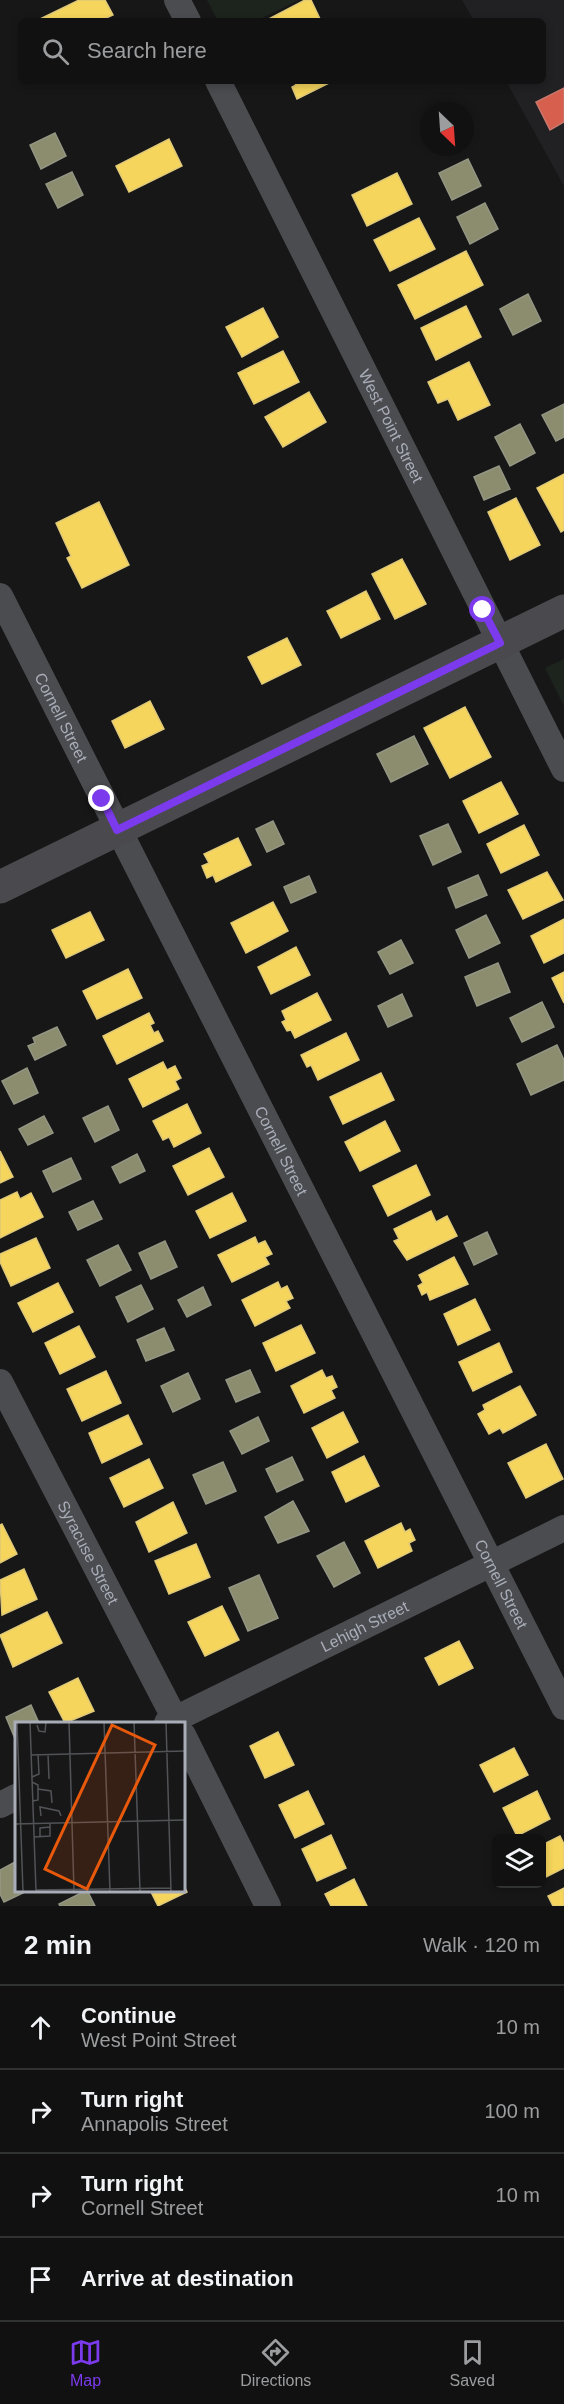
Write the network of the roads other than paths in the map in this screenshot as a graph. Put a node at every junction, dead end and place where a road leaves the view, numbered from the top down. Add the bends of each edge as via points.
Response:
1 (177, 0) edge
2 (186, 18) edge
3 (220, 84) edge
4 (0, 596) edge
5 (564, 611) edge
6 (500, 643) junction
7 (564, 770) edge
8 (117, 830) junction
9 (0, 887) edge
10 (0, 1382) edge
11 (564, 1528) edge
12 (491, 1563) junction
13 (564, 1707) edge
14 (173, 1722) edge
15 (181, 1722) edge
16 (184, 1743) edge
17 (15, 1798) edge
18 (0, 1805) edge
19 (268, 1906) edge

1 - 2 street
3 - 6 street, West Point Street
4 - 8 street, Cornell Street
5 - 6 street
6 - 7 street, West Point Street
6 - 8 street
8 - 9 street
8 - 12 street, Cornell Street
10 - 14 street, Syracuse Street
11 - 12 street, Lehigh Street
12 - 13 street, Cornell Street
12 - 15 street, Lehigh Street
16 - 19 street, Syracuse Street
17 - 18 street

